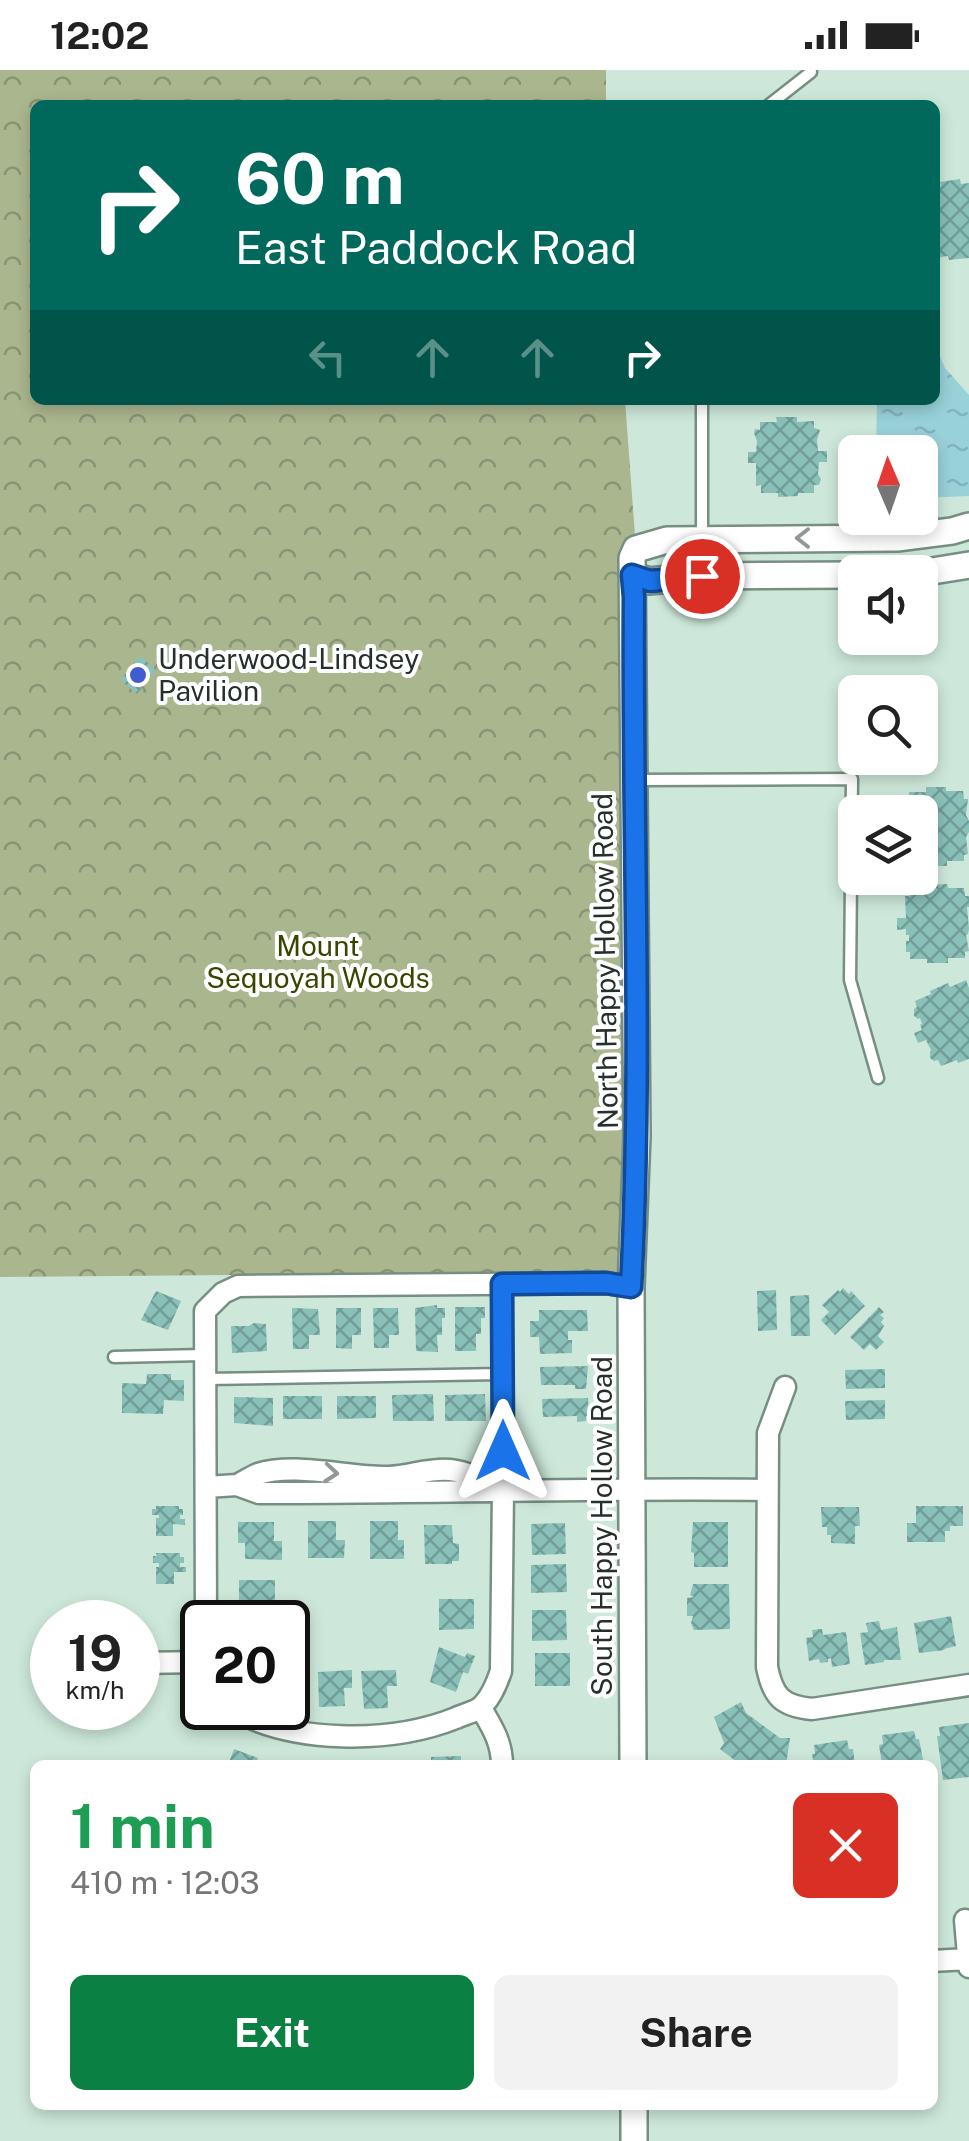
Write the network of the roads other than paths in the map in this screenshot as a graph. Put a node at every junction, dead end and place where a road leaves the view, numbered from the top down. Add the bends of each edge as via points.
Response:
1 (811, 72) edge
2 (775, 100) edge
3 (702, 405) edge
4 (969, 526) edge
5 (909, 536) junction
6 (702, 538) junction
7 (911, 555) edge
8 (969, 565) edge
9 (938, 570) edge
10 (632, 575) junction
11 (702, 576) junction
12 (838, 576) edge
13 (633, 780) junction
14 (878, 1078) dead end
15 (502, 1284) junction
16 (631, 1287) junction
17 (114, 1356) dead end
18 (204, 1356) junction
19 (502, 1374) junction
20 (204, 1379) junction
21 (786, 1387) dead end
22 (206, 1487) junction
23 (632, 1488) junction
24 (503, 1490) junction
25 (766, 1490) junction
26 (206, 1600) edge
27 (969, 1685) edge
28 (481, 1708) junction
29 (297, 1730) edge
30 (502, 1760) edge
31 (632, 1760) edge
32 (966, 1920) dead end
33 (968, 1960) edge
34 (938, 1961) edge
35 (969, 1967) edge
36 (634, 2110) edge
37 (634, 2141) edge

1 - 2 lane
3 - 6 lane
4 - 5 street
5 -> 6 street
5 - 7 street
6 - 10 street via 636,549
6 - 11 lane
8 - 9 street
10 - 11 street via 650,581
10 - 13 street, North Happy Hollow Road
11 - 12 street
13 - 14 lane via 852,779 850,980
13 - 16 street, North Happy Hollow Road via 638,1136
15 - 16 street
15 - 18 street via 238,1286 204,1311
15 - 19 lane
16 - 23 street, South Happy Hollow Road
17 - 18 lane
18 - 20 street
19 - 20 lane
19 - 24 lane
20 - 22 street
21 - 25 street via 768,1433
22 - 24 street via 237,1485 259,1493
22 - 26 street
23 - 24 street
23 - 25 street
23 - 31 street, South Happy Hollow Road
24 - 28 street via 502,1671
25 - 27 street via 768,1666 780,1698 812,1709
28 - 29 street via 393,1734
28 - 30 street via 498,1736
32 - 33 street
33 - 34 street
33 - 35 street
36 - 37 street

